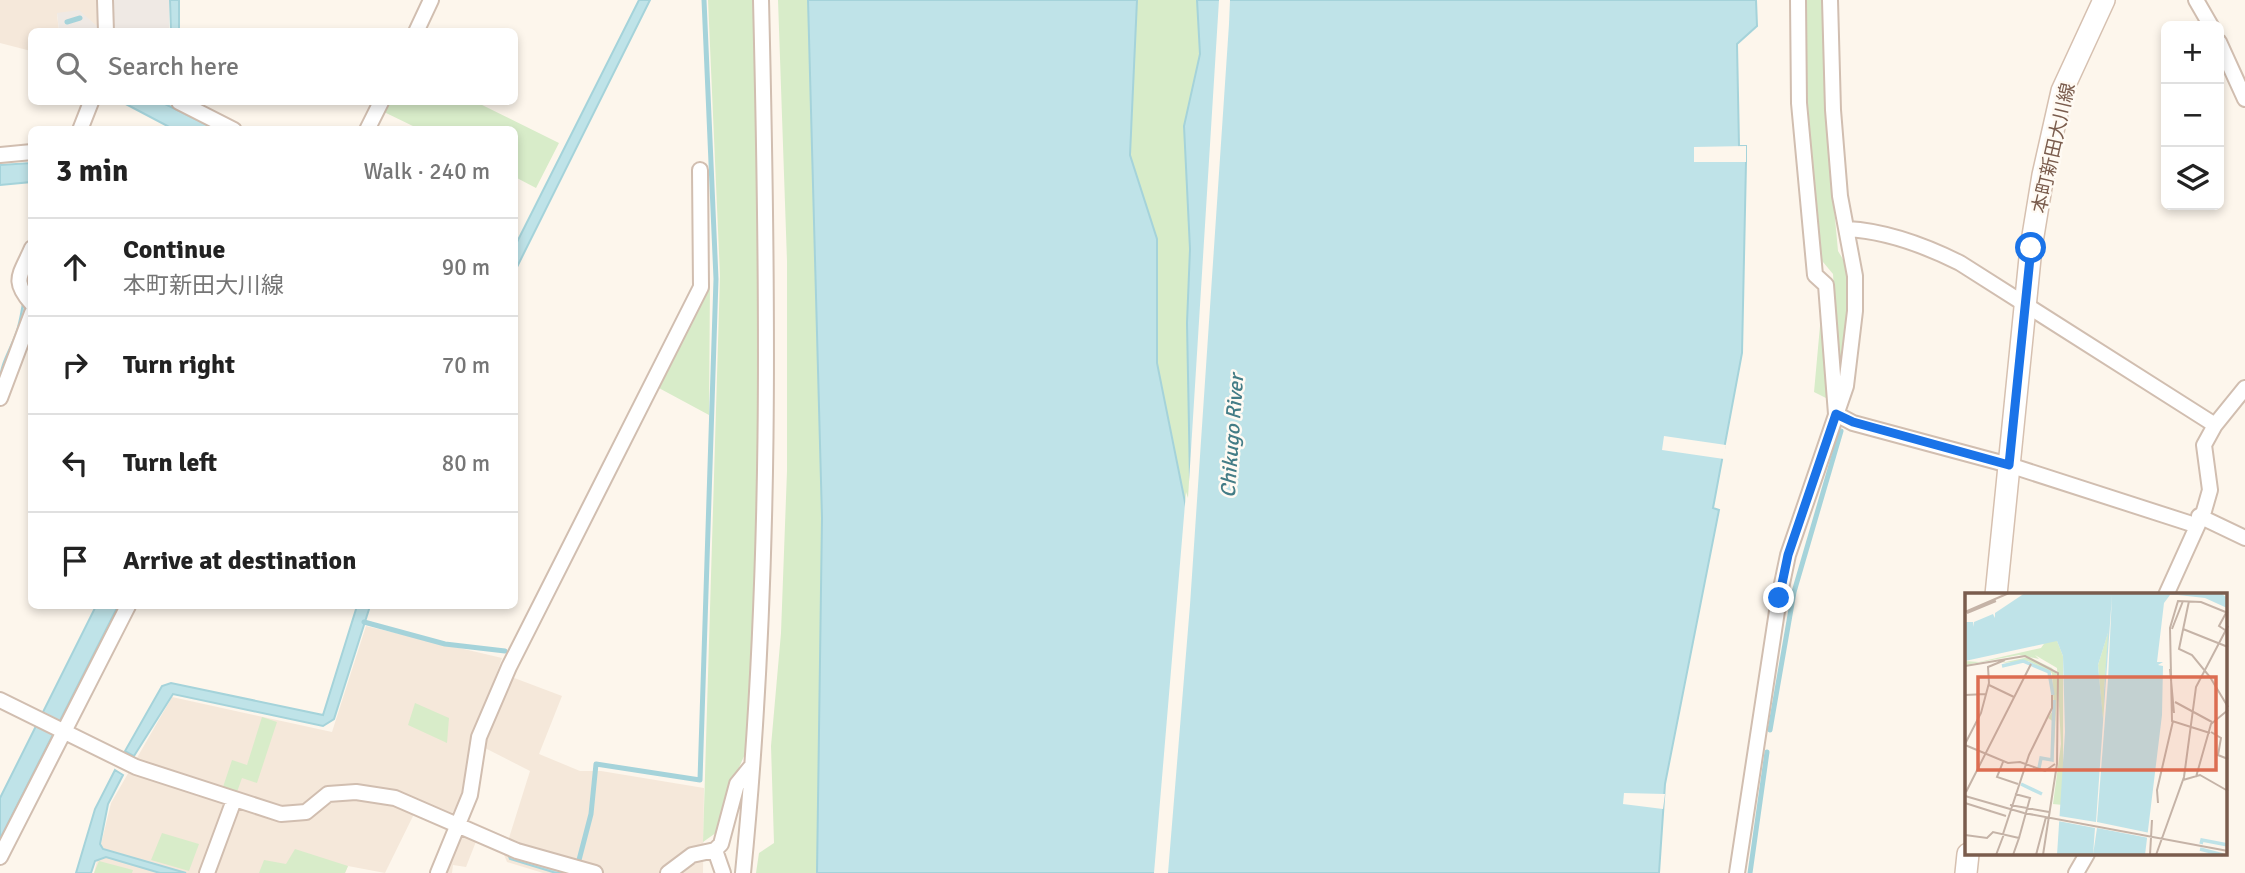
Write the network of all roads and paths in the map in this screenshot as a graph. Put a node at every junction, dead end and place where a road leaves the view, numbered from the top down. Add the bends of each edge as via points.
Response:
1 (105, 0) edge
2 (431, 0) edge
3 (761, 0) edge
4 (1798, 0) edge
5 (1830, 0) edge
6 (2105, 0) edge
7 (2196, 0) edge
8 (2208, 21) edge
9 (106, 28) edge
10 (418, 28) edge
11 (2224, 53) edge
12 (2245, 99) edge
13 (90, 105) edge
14 (185, 105) edge
15 (380, 105) edge
16 (82, 126) edge
17 (226, 126) edge
18 (369, 126) edge
19 (28, 152) edge
20 (0, 155) edge
21 (700, 170) dead end
22 (1847, 229) junction
23 (28, 257) edge
24 (28, 300) edge
25 (2026, 306) junction
26 (28, 324) edge
27 (2244, 393) edge
28 (0, 398) edge
29 (1836, 414) junction
30 (2215, 425) junction
31 (2009, 465) junction
32 (2197, 521) junction
33 (2245, 538) edge
34 (1996, 593) edge
35 (2166, 593) edge
36 (126, 609) edge
37 (0, 701) edge
38 (64, 733) junction
39 (750, 768) junction
40 (233, 800) junction
41 (457, 823) junction
42 (715, 850) junction
43 (2086, 856) edge
44 (0, 857) edge
45 (207, 873) edge
46 (438, 873) edge
47 (595, 873) edge
48 (668, 873) edge
49 (723, 873) edge
50 (743, 873) edge
51 (1737, 873) edge
52 (2076, 873) edge

1 - 9 street
2 - 10 street
3 - 39 street via 768,256 766,472
4 - 29 street via 1799,103 1815,275 1826,285
5 - 22 street via 1833,110
6 - 25 main road, 本町新田大川線 via 2062,91 2043,175
7 - 8 street
11 - 12 street
13 - 16 street
14 - 17 street
15 - 18 street
19 - 20 street
21 - 41 street via 701,286 509,667 480,737 470,795
22 - 25 street via 1917,243 1960,263
22 - 29 street via 1855,311 1846,386
23 - 24 street via 20,276
25 - 30 street
25 - 31 main road, 本町新田大川線
26 - 28 street
27 - 30 street
29 - 31 street
29 - 51 street via 1788,555
30 - 32 street via 2204,445 2210,490
31 - 32 street
31 - 34 main road, 本町新田大川線
32 - 33 street
32 - 35 street
36 - 38 street
37 - 38 street
38 - 40 street via 136,767
38 - 44 street
39 - 42 street via 737,784 727,830
39 - 50 street
40 - 41 street via 293,815 306,812 328,794 356,792 395,798
40 - 45 street
41 - 46 street
41 - 47 street via 517,851
42 - 48 street via 692,855
42 - 49 street
43 - 52 street

